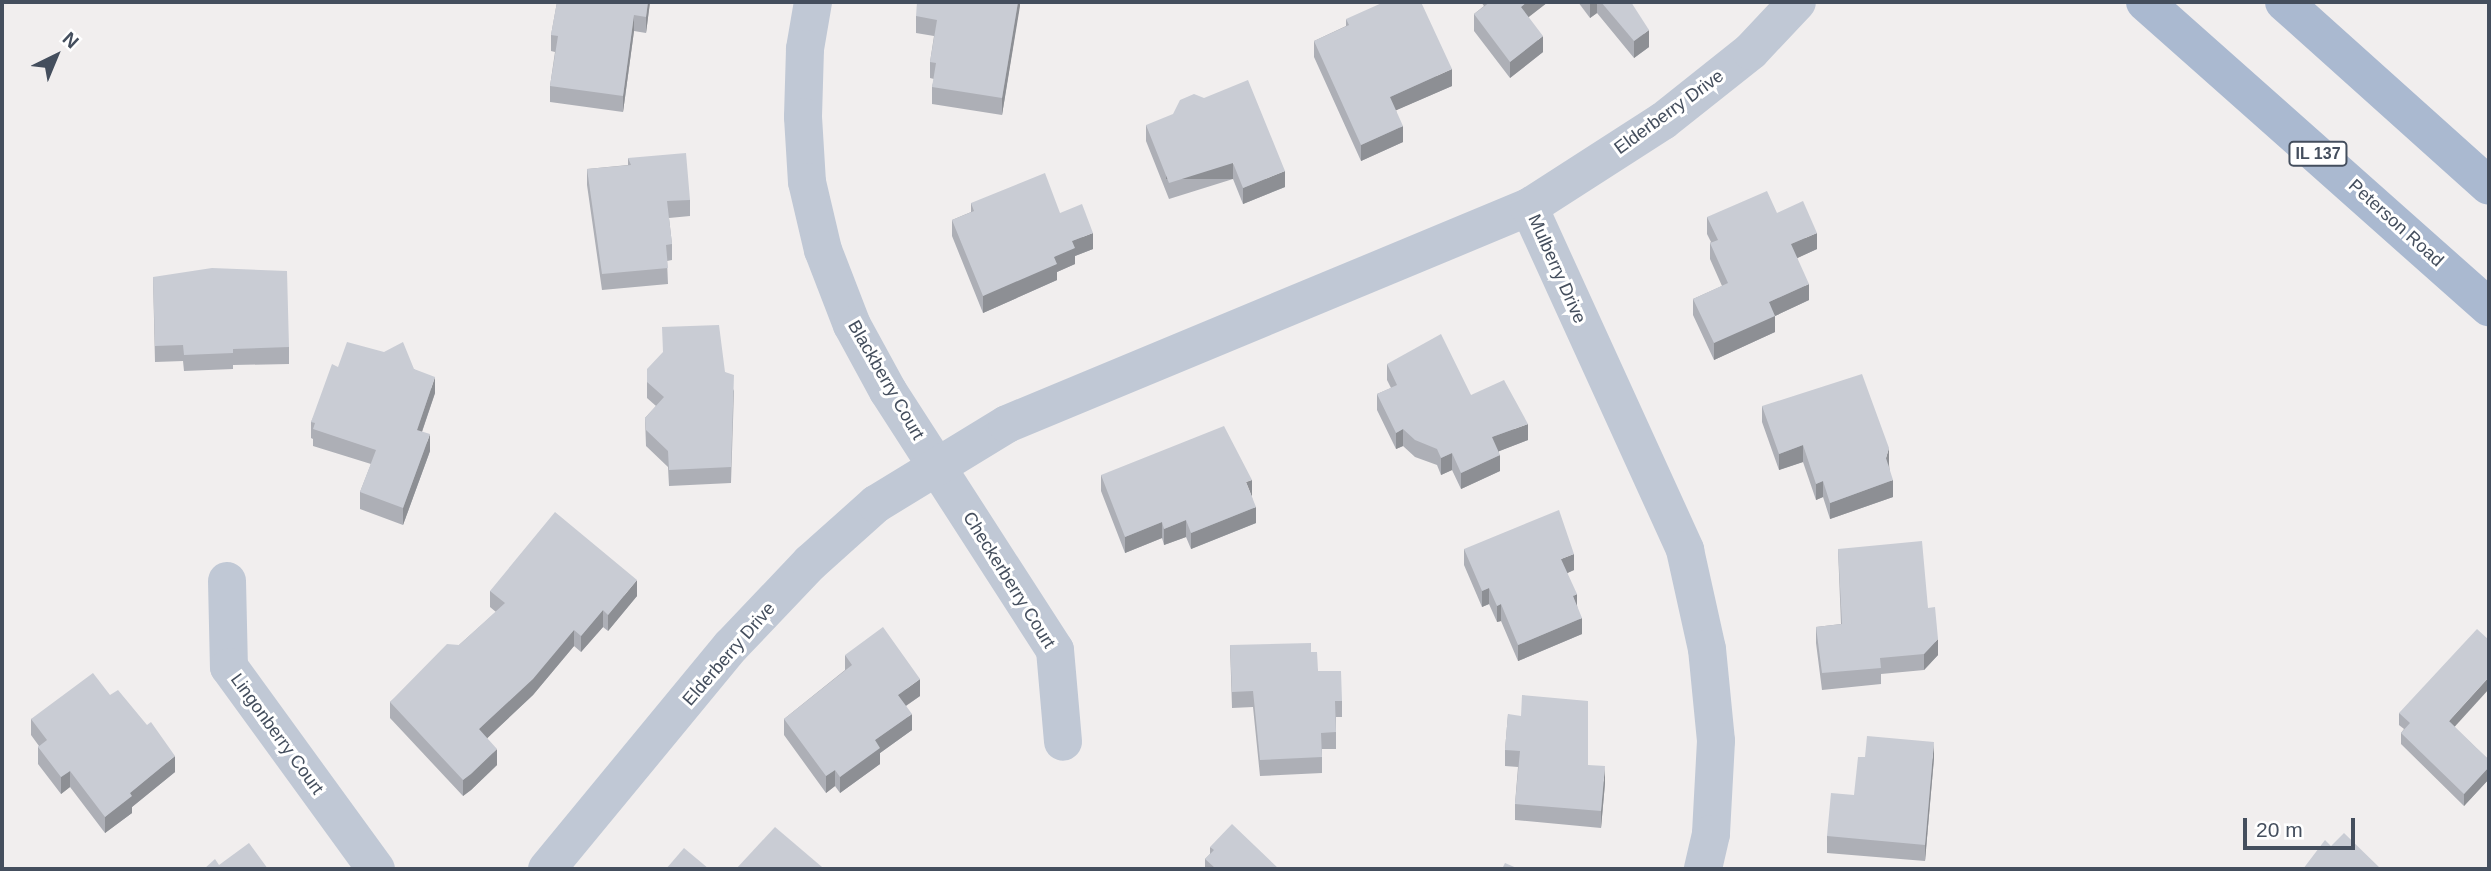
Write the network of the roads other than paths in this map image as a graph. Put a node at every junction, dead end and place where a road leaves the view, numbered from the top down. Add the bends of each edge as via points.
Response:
1 (813, 2) edge
2 (1797, 2) edge
3 (2145, 2) edge
4 (2284, 2) edge
5 (2489, 186) edge
6 (1529, 207) junction
7 (2489, 307) edge
8 (937, 467) junction
9 (227, 581) dead end
10 (1063, 742) dead end
11 (376, 869) edge
12 (547, 869) edge
13 (1703, 869) edge

1 - 8 street, Blackberry Court via 805,49 803,117 807,182 823,250 852,325
2 - 6 street, Elderberry Drive via 1751,51 1663,121
3 - 7 main road, Peterson Road / IL 137
4 - 5 main road
6 - 8 street, Mulberry Drive via 1007,424
6 - 13 street, Mulberry Drive via 1685,550 1707,649 1716,741 1711,834
8 - 10 street, Checkerberry Court via 1055,650
8 - 12 street, Elderberry Drive via 876,504 810,563 731,646
9 - 11 street, Lingonberry Court via 229,667

